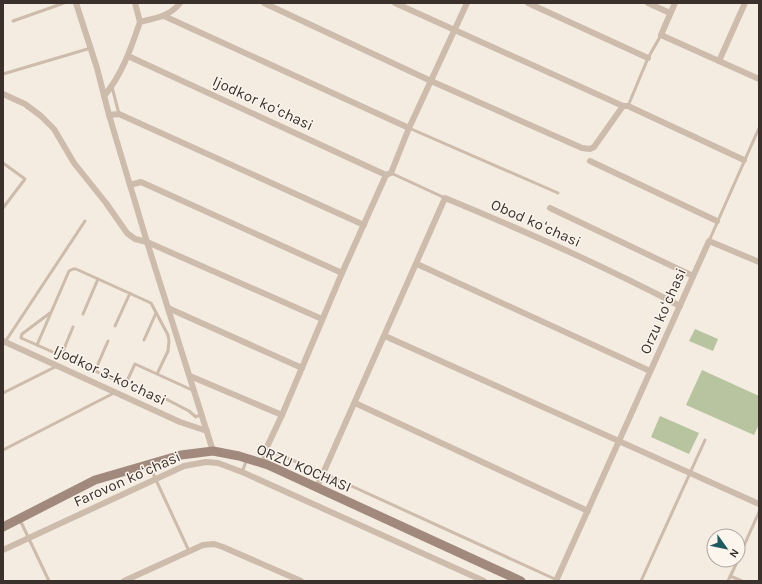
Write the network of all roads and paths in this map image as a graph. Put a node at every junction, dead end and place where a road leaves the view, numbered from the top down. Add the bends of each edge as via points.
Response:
1 (64, 3) edge
2 (76, 3) edge
3 (135, 3) edge
4 (180, 3) edge
5 (264, 3) edge
6 (395, 3) edge
7 (466, 3) edge
8 (528, 3) edge
9 (648, 3) edge
10 (675, 3) edge
11 (745, 3) edge
12 (670, 13) junction
13 (164, 16) junction
14 (13, 21) dead end
15 (140, 22) junction
16 (454, 30) junction
17 (660, 35) junction
18 (91, 48) junction
19 (128, 56) junction
20 (648, 58) junction
21 (719, 61) junction
22 (3, 74) edge
23 (759, 79) edge
24 (432, 81) junction
25 (112, 86) junction
26 (3, 94) edge
27 (104, 96) junction
28 (625, 106) junction
29 (119, 114) junction
30 (109, 115) junction
31 (409, 128) junction
32 (759, 128) edge
33 (744, 160) junction
34 (590, 161) dead end
35 (3, 163) edge
36 (388, 174) junction
37 (130, 185) junction
38 (558, 193) dead end
39 (445, 198) junction
40 (3, 208) edge
41 (550, 208) dead end
42 (85, 221) dead end
43 (717, 221) junction
44 (364, 224) junction
45 (709, 241) junction
46 (147, 242) junction
47 (759, 262) edge
48 (417, 264) junction
49 (342, 273) junction
50 (693, 276) junction
51 (98, 280) junction
52 (130, 293) junction
53 (680, 306) junction
54 (168, 308) junction
55 (52, 312) junction
56 (156, 313) junction
57 (83, 314) dead end
58 (322, 319) junction
59 (115, 326) dead end
60 (73, 327) dead end
61 (385, 336) junction
62 (144, 340) dead end
63 (108, 341) dead end
64 (4, 342) edge
65 (37, 345) junction
66 (61, 356) junction
67 (58, 366) junction
68 (302, 368) junction
69 (94, 371) junction
70 (650, 371) junction
71 (157, 374) junction
72 (190, 376) junction
73 (194, 391) junction
74 (116, 392) junction
75 (3, 393) edge
76 (164, 398) dead end
77 (355, 403) junction
78 (201, 414) junction
79 (282, 416) junction
80 (207, 431) junction
81 (705, 440) dead end
82 (619, 442) junction
83 (266, 449) junction
84 (3, 450) edge
85 (213, 451) junction
86 (181, 455) junction
87 (247, 458) junction
88 (148, 464) junction
89 (264, 464) junction
90 (184, 466) junction
91 (242, 472) junction
92 (323, 473) junction
93 (690, 473) junction
94 (155, 480) junction
95 (317, 487) junction
96 (759, 504) edge
97 (588, 511) junction
98 (759, 512) edge
99 (19, 519) junction
100 (3, 526) edge
101 (29, 538) junction
102 (746, 542) edge
103 (3, 550) edge
104 (189, 551) junction
105 (734, 568) edge
106 (730, 576) junction
107 (49, 581) edge
108 (124, 581) edge
109 (301, 581) edge
110 (484, 581) edge
111 (521, 581) edge
112 (558, 581) edge
113 (641, 581) edge
114 (728, 581) edge
115 (742, 581) edge

1 - 14 lane
2 - 18 street
3 - 15 street
4 - 13 street
5 - 24 street
6 - 16 street
7 - 16 street
8 - 20 street
9 - 12 street
10 - 12 street
11 - 21 street
12 - 17 street
13 - 15 street
13 - 31 street
15 - 19 street
16 - 24 street
16 - 28 street
17 - 20 lane
17 - 21 street
18 - 22 lane
18 - 27 street
19 - 25 street
19 - 36 street, Ijodkor koʻchasi
20 - 28 lane
21 - 23 street
24 - 28 street via 582,148 594,147
24 - 31 street
25 - 27 street
25 - 29 lane
26 - 46 street via 25,104 54,129 74,163 127,233 135,239
27 - 30 street
28 - 33 street
29 - 30 street
29 - 44 street
30 - 37 street
31 - 36 street
31 - 38 lane
32 - 33 lane
33 - 43 lane
34 - 43 street
35 - 40 lane via 25,179
36 - 39 lane
36 - 44 street
37 - 46 street
37 - 49 street via 141,182
39 - 48 street
39 - 53 street, Obod koʻchasi via 623,276
41 - 50 street
42 - 64 lane
43 - 45 lane
44 - 49 street
45 - 47 street
45 - 50 street, Orzu koʻchasi
46 - 54 street
46 - 58 street
48 - 61 street
48 - 70 street
49 - 58 street
50 - 53 street, Orzu koʻchasi
51 - 52 lane
51 - 55 lane via 73,269 69,272
51 - 57 lane
52 - 56 lane via 152,303
52 - 59 lane
53 - 70 street, Orzu koʻchasi
54 - 68 street
54 - 72 street
55 - 65 lane
55 - 65 lane via 22,334 21,338
56 - 62 lane
56 - 71 lane via 169,341 168,351
58 - 68 street
60 - 66 lane
61 - 77 street
61 - 82 street
63 - 69 lane
64 - 67 street, Ijodkor 3-koʼchasi
65 - 66 lane
66 - 69 lane
67 - 74 street, Ijodkor 3-koʼchasi
67 - 75 lane
68 - 79 street
69 - 71 lane via 122,383 127,381 134,364
70 - 82 street, Orzu koʻchasi
71 - 73 lane
72 - 73 street
72 - 79 street
73 - 78 street
74 - 80 street, Ijodkor 3-koʼchasi via 180,422
74 - 84 lane
76 - 78 lane via 196,417
77 - 92 street
77 - 97 street
78 - 80 street
79 - 83 street
80 - 85 street
81 - 93 lane
82 - 93 street
82 - 97 street, Orzu koʻchasi
83 - 89 street
83 - 92 lane
85 - 86 main road, ORZU KOCHASI
85 - 87 main road, ORZU KOCHASI
86 - 88 main road, ORZU KOCHASI
86 - 90 lane
87 - 89 main road, ORZU KOCHASI
87 - 91 lane
88 - 94 lane
88 - 99 main road, ORZU KOCHASI via 95,480
89 - 95 main road, ORZU KOCHASI
90 - 91 street, Farovon koʻchasi via 206,462 218,463
90 - 94 street, Farovon koʻchasi
91 - 110 street, Farovon koʻchasi
92 - 95 street
92 - 112 lane
93 - 96 street
93 - 113 lane
94 - 101 street, Farovon koʻchasi
94 - 104 lane
95 - 111 main road, ORZU KOCHASI
97 - 112 street, Orzu koʻchasi
98 - 102 lane
99 - 100 main road, ORZU KOCHASI
99 - 101 lane
101 - 103 street, Farovon koʻchasi
101 - 107 lane
104 - 108 street
104 - 109 street via 203,545 214,544
105 - 106 lane
106 - 114 lane
106 - 115 lane

